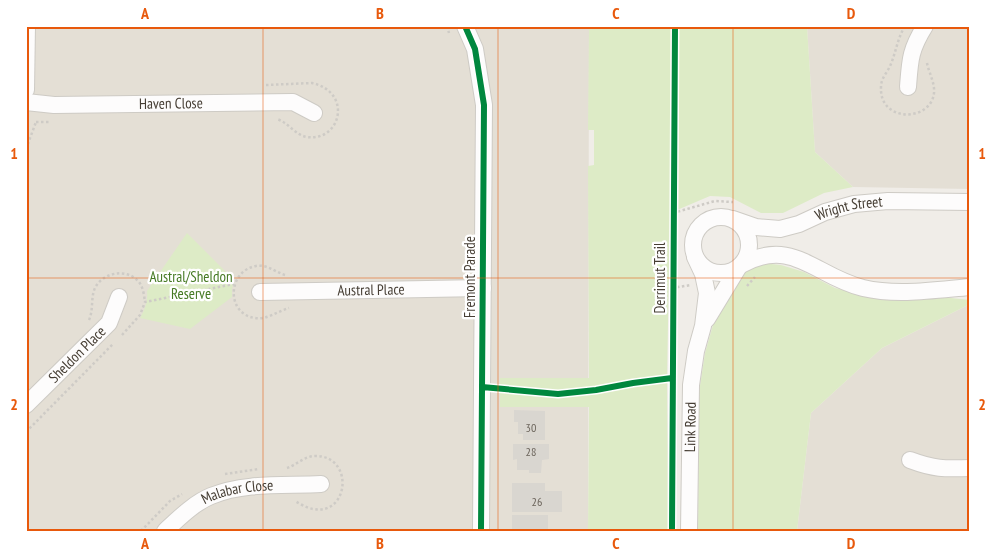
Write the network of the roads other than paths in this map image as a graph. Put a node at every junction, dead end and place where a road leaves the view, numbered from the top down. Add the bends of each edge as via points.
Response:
1 (27, 26) edge
2 (465, 26) edge
3 (925, 26) edge
4 (908, 87) dead end
5 (26, 90) edge
6 (26, 102) edge
7 (314, 113) dead end
8 (970, 202) edge
9 (736, 212) junction
10 (695, 257) junction
11 (740, 266) junction
12 (970, 287) edge
13 (483, 288) junction
14 (260, 292) dead end
15 (119, 297) dead end
16 (703, 326) junction
17 (26, 405) edge
18 (910, 460) dead end
19 (970, 468) edge
20 (321, 484) dead end
21 (165, 531) edge
22 (482, 531) edge
23 (689, 531) edge

1 - 5 street
2 - 13 street, Fremont Parade via 480,72 484,105
3 - 4 street via 910,57
6 - 7 street, Haven Close via 54,105 293,102
8 - 9 street, Wright Street via 854,204 780,229 756,228
9 - 10 street via 703,223 694,236
9 - 11 street via 749,240 748,254
10 - 11 street via 701,265 714,272 729,272
10 - 16 street, Link Road via 706,284
11 - 12 street via 778,254 807,262 838,280 885,292
11 - 16 street, Link Road
13 - 14 street, Austral Place
13 - 22 street, Fremont Parade
15 - 17 street, Sheldon Place via 109,323
16 - 23 street, Link Road via 691,385
18 - 19 street via 940,470
20 - 21 street, Malabar Close via 240,487 210,497 183,514

